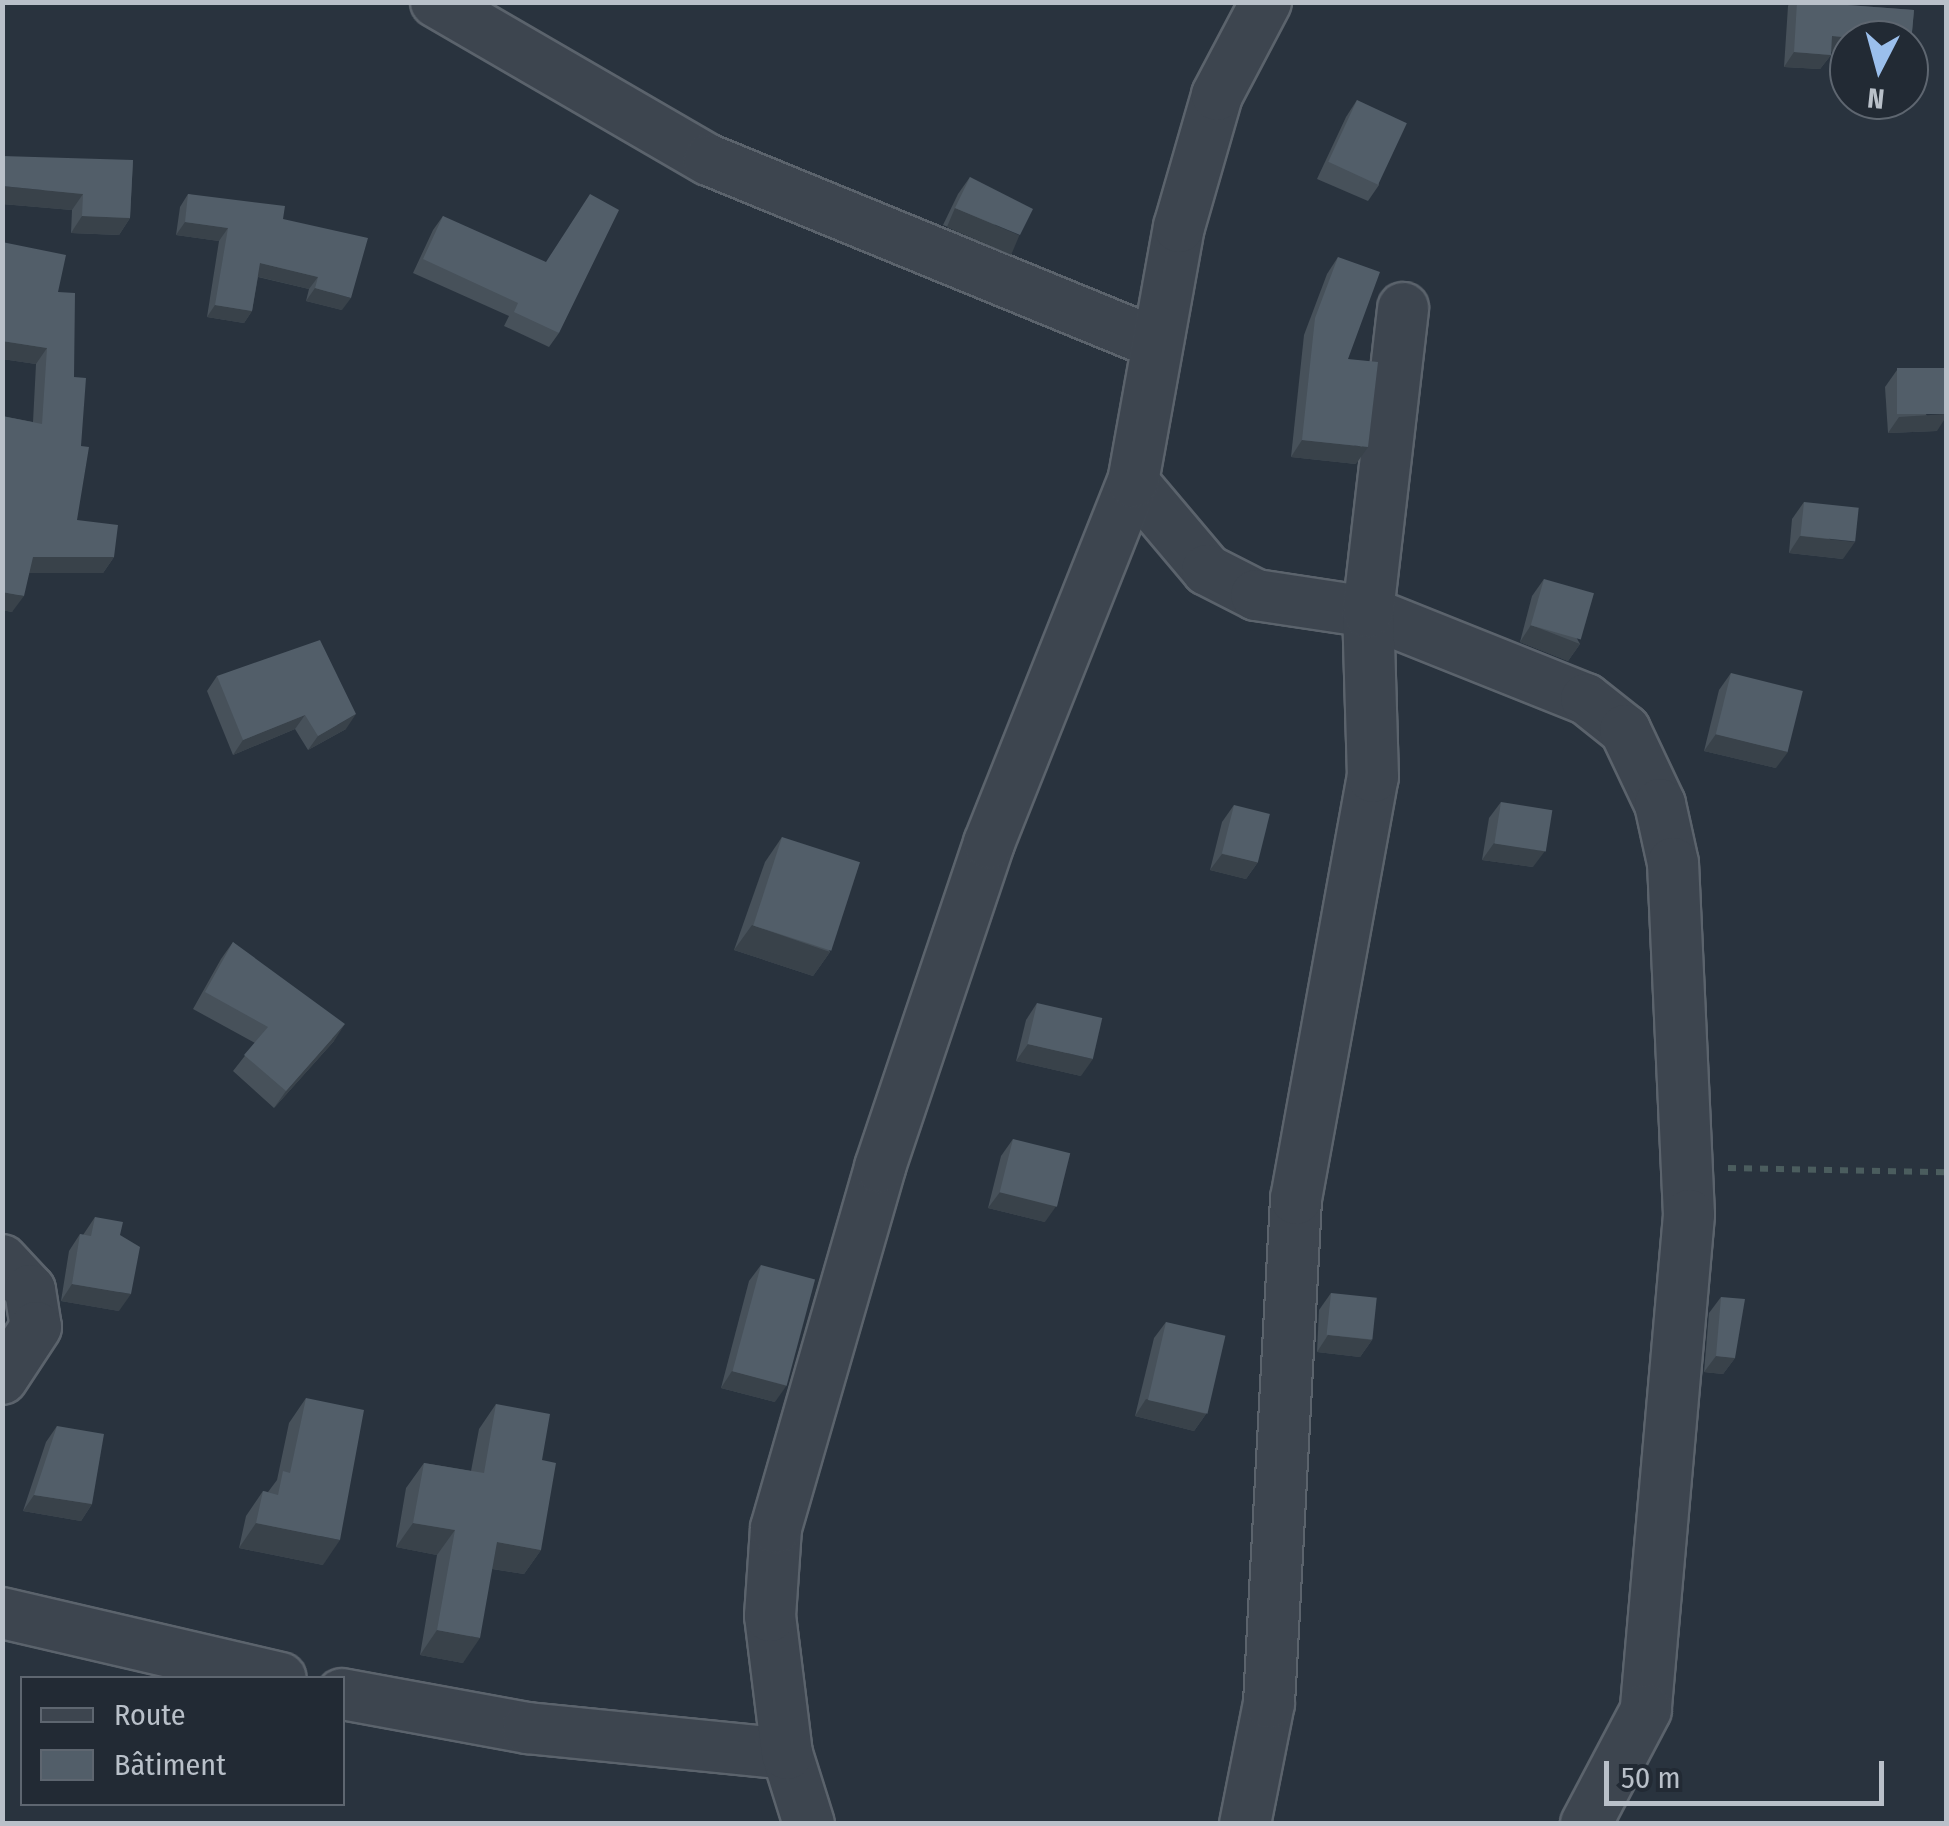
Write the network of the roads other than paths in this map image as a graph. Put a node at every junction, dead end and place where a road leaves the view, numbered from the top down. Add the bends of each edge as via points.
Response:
1 (436, 2) edge
2 (1266, 2) edge
3 (1403, 308) dead end
4 (1156, 342) junction
5 (1133, 482) junction
6 (1368, 612) junction
7 (2, 1260) edge
8 (2, 1379) edge
9 (2, 1613) edge
10 (272, 1676) edge
11 (345, 1695) edge
12 (787, 1754) junction
13 (809, 1824) edge
14 (1245, 1824) edge
15 (1586, 1824) edge

1 - 4 street via 708,160
2 - 4 street via 1217,96
3 - 6 street
4 - 5 street
5 - 6 street via 1207,570 1256,595
5 - 12 street via 989,843 795,1454 776,1528 770,1616
6 - 14 street via 1373,777 1296,1199 1269,1704
6 - 15 street via 1586,699 1625,730 1660,804 1673,863 1686,1169 1646,1710
7 - 8 street via 30,1290 36,1327
9 - 10 street
11 - 12 street via 528,1728
12 - 13 street

